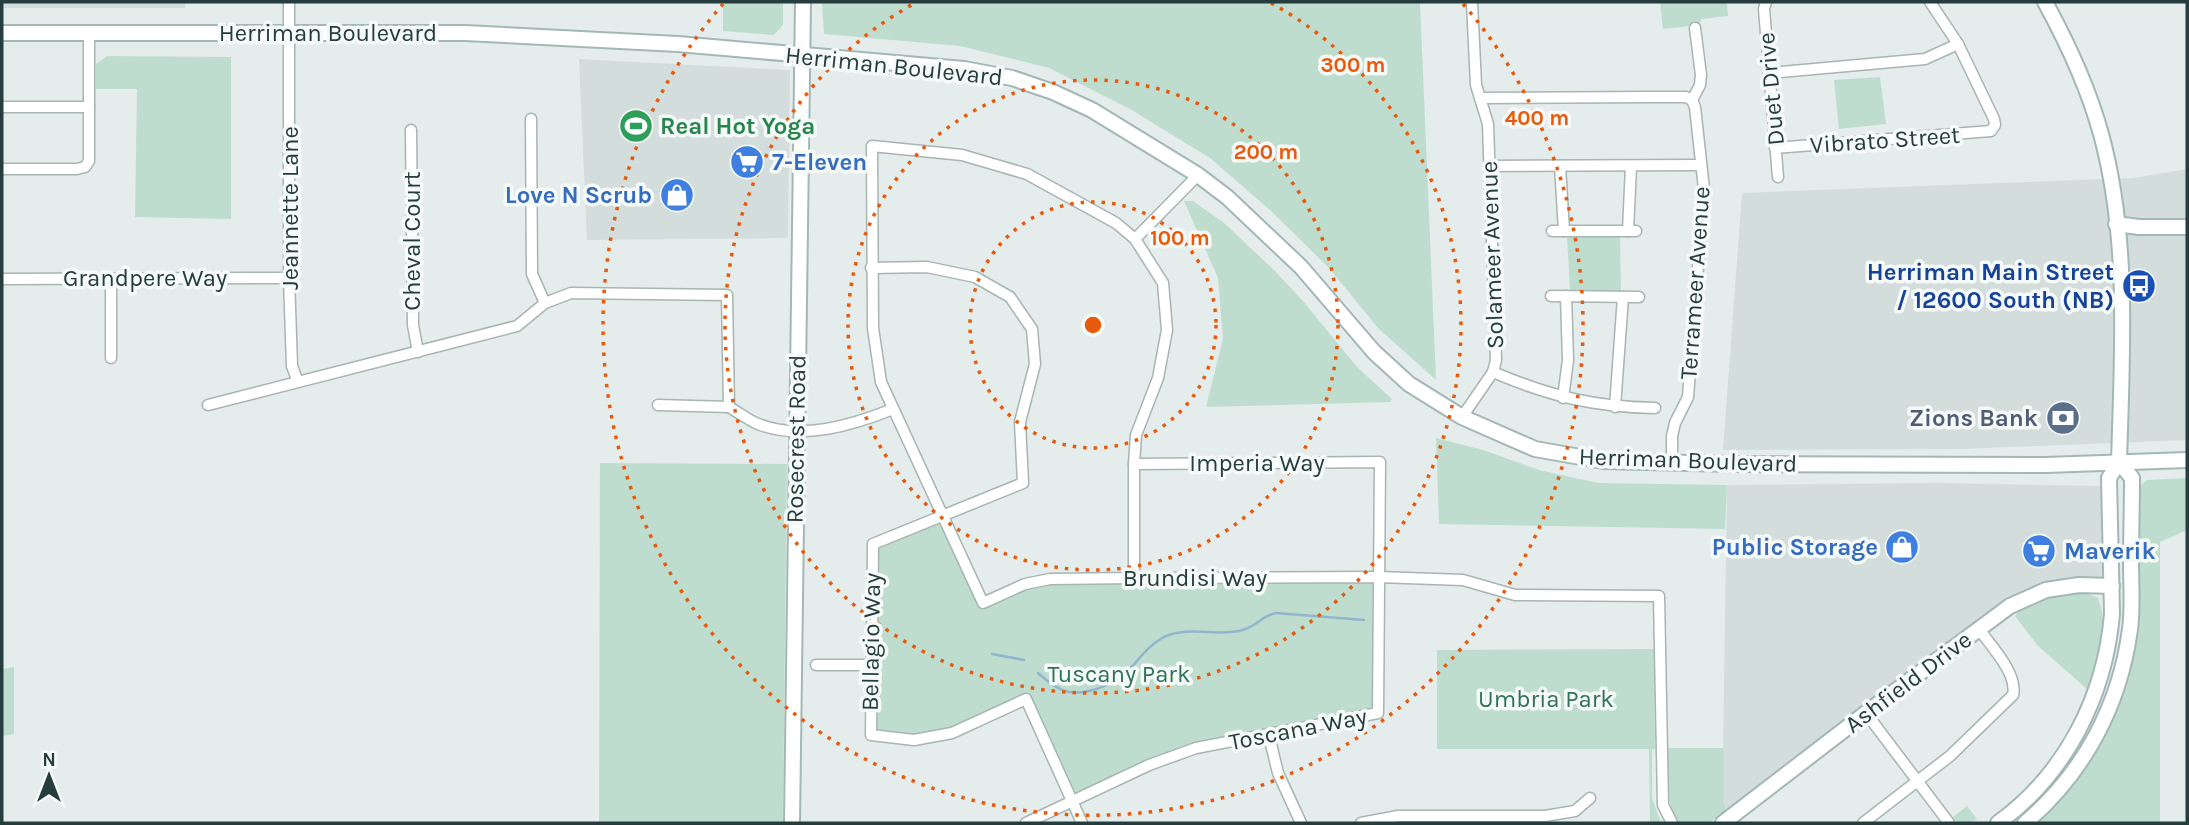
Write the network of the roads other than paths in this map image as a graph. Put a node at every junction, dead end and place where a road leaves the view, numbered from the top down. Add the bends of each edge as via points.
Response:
1 (289, 2) edge
2 (803, 2) edge
3 (1472, 2) edge
4 (1766, 2) edge
5 (1930, 2) edge
6 (2045, 2) edge
7 (1695, 28) dead end
8 (2, 33) edge
9 (290, 33) junction
10 (89, 34) junction
11 (1958, 44) junction
12 (803, 55) junction
13 (1769, 73) junction
14 (1480, 98) junction
15 (1692, 100) junction
16 (2, 107) edge
17 (89, 107) junction
18 (531, 119) dead end
19 (411, 130) dead end
20 (1775, 148) junction
21 (1702, 165) junction
22 (1490, 166) junction
23 (1560, 166) junction
24 (1632, 166) junction
25 (2, 169) edge
26 (1198, 175) junction
27 (1777, 177) dead end
28 (2116, 224) junction
29 (2187, 227) edge
30 (1552, 231) dead end
31 (1564, 231) junction
32 (1135, 239) junction
33 (871, 268) junction
34 (289, 278) junction
35 (2, 279) edge
36 (111, 279) junction
37 (1551, 296) dead end
38 (1566, 296) junction
39 (1623, 297) junction
40 (1639, 297) dead end
41 (545, 303) junction
42 (418, 352) junction
43 (111, 358) dead end
44 (1493, 372) junction
45 (298, 382) junction
46 (1563, 398) junction
47 (208, 405) dead end
48 (658, 405) dead end
49 (729, 407) junction
50 (1615, 407) junction
51 (1655, 408) dead end
52 (893, 409) junction
53 (1462, 417) junction
54 (796, 431) junction
55 (2187, 460) edge
56 (1380, 462) joint
57 (2119, 462) junction
58 (1672, 463) junction
59 (1134, 464) junction
60 (942, 517) junction
61 (1378, 577) junction
62 (1134, 578) junction
63 (2112, 586) junction
64 (1979, 629) junction
65 (816, 664) dead end
66 (870, 665) junction
67 (1866, 713) junction
68 (1269, 736) junction
69 (1917, 781) junction
70 (1590, 797) dead end
71 (1072, 801) junction
72 (1449, 820) edge
73 (792, 823) edge
74 (1026, 823) edge
75 (1082, 823) edge
76 (1301, 823) edge
77 (1362, 823) edge
78 (1672, 823) edge
79 (1723, 823) edge
80 (1863, 823) edge
81 (1949, 823) edge
82 (1998, 823) edge
83 (2025, 823) edge

1 - 9 street, Jeannette Lane
2 - 12 main road, Rosecrest Road
3 - 14 street, Solameer Avenue
4 - 13 street, Duet Drive
5 - 11 street
6 - 28 main road via 2093,109 2112,186
7 - 15 street via 1701,75
8 - 10 main road, Herriman Boulevard
9 - 10 main road, Herriman Boulevard
9 - 12 main road, Herriman Boulevard via 465,33
9 - 34 street, Jeannette Lane
10 - 17 street
11 - 13 street via 1925,59
11 - 20 street, Vibrato Street via 1993,128 1983,133
12 - 26 main road, Herriman Boulevard via 964,68 1012,78 1092,110
12 - 54 main road, Rosecrest Road
13 - 20 street, Duet Drive
14 - 15 street
14 - 22 street, Solameer Avenue via 1488,124
15 - 21 street, Terrameer Avenue
16 - 17 street
17 - 25 street via 89,161 85,167
18 - 41 street via 532,274
19 - 42 street, Cheval Court via 413,325
20 - 27 street, Duet Drive
21 - 24 street
21 - 58 street, Terrameer Avenue via 1688,397 1675,423
22 - 23 street
22 - 44 street, Solameer Avenue via 1496,331
23 - 24 street
23 - 31 street
24 - 31 street via 1632,231
26 - 32 street
26 - 53 main road, Herriman Boulevard via 1301,267 1374,352 1409,384
28 - 29 main road
28 - 57 main road via 2123,321
30 - 31 street
32 - 33 street, Brundisi Way via 1116,223 1027,174 962,155 872,146
32 - 59 street via 1163,283 1167,330 1158,378 1136,435
33 - 52 street, Brundisi Way via 881,382
33 - 60 street via 928,267 975,277 1010,297 1032,329 1035,364 1020,422 1023,482
34 - 36 street, Grandpere Way
34 - 45 street, Jeannette Lane via 292,366
35 - 36 street, Grandpere Way
36 - 43 street
37 - 38 street
38 - 39 street
38 - 46 street via 1568,360
39 - 40 street
39 - 50 street
41 - 42 street via 517,326
41 - 49 street via 570,293 727,295
42 - 45 street
44 - 46 street
44 - 53 street, Solameer Avenue
45 - 47 street
46 - 50 street
48 - 49 street
49 - 54 street via 755,423
50 - 51 street
52 - 54 street via 857,423
52 - 60 street, Brundisi Way
53 - 58 main road, Herriman Boulevard via 1535,449 1603,461
54 - 73 main road, Rosecrest Road
55 - 57 main road, Herriman Boulevard
56 - 59 street, Imperia Way
56 - 61 street, Toscana Way
57 - 58 main road, Herriman Boulevard via 2046,466
57 - 63 main road via 2109,478
57 - 83 main road via 2132,478 2130,626 2125,657 2101,728 2073,773
59 - 62 street
60 - 62 street, Brundisi Way via 983,603 1025,584 1050,579
60 - 66 street, Bellagio Way via 873,544
61 - 62 street, Brundisi Way
61 - 68 street, Toscana Way via 1378,713
61 - 78 street, Brundisi Way via 1462,580 1515,595 1660,596 1663,805
63 - 64 main road, Ashfield Drive via 2046,590 2010,606
63 - 82 main road via 2110,636 2097,690 2071,745 2044,782
64 - 67 main road, Ashfield Drive
64 - 69 street via 2008,670 2015,686 2013,695
65 - 66 street
66 - 71 street, Bellagio Way via 871,735 914,740 952,733 1026,699
67 - 69 street
67 - 79 main road, Ashfield Drive
68 - 71 street, Toscana Way via 1196,748
68 - 76 street via 1278,773
69 - 80 street
69 - 81 street
70 - 72 street via 1574,811 1545,816
71 - 74 street, Toscana Way
71 - 75 street, Bellagio Way
72 - 77 street via 1398,816

